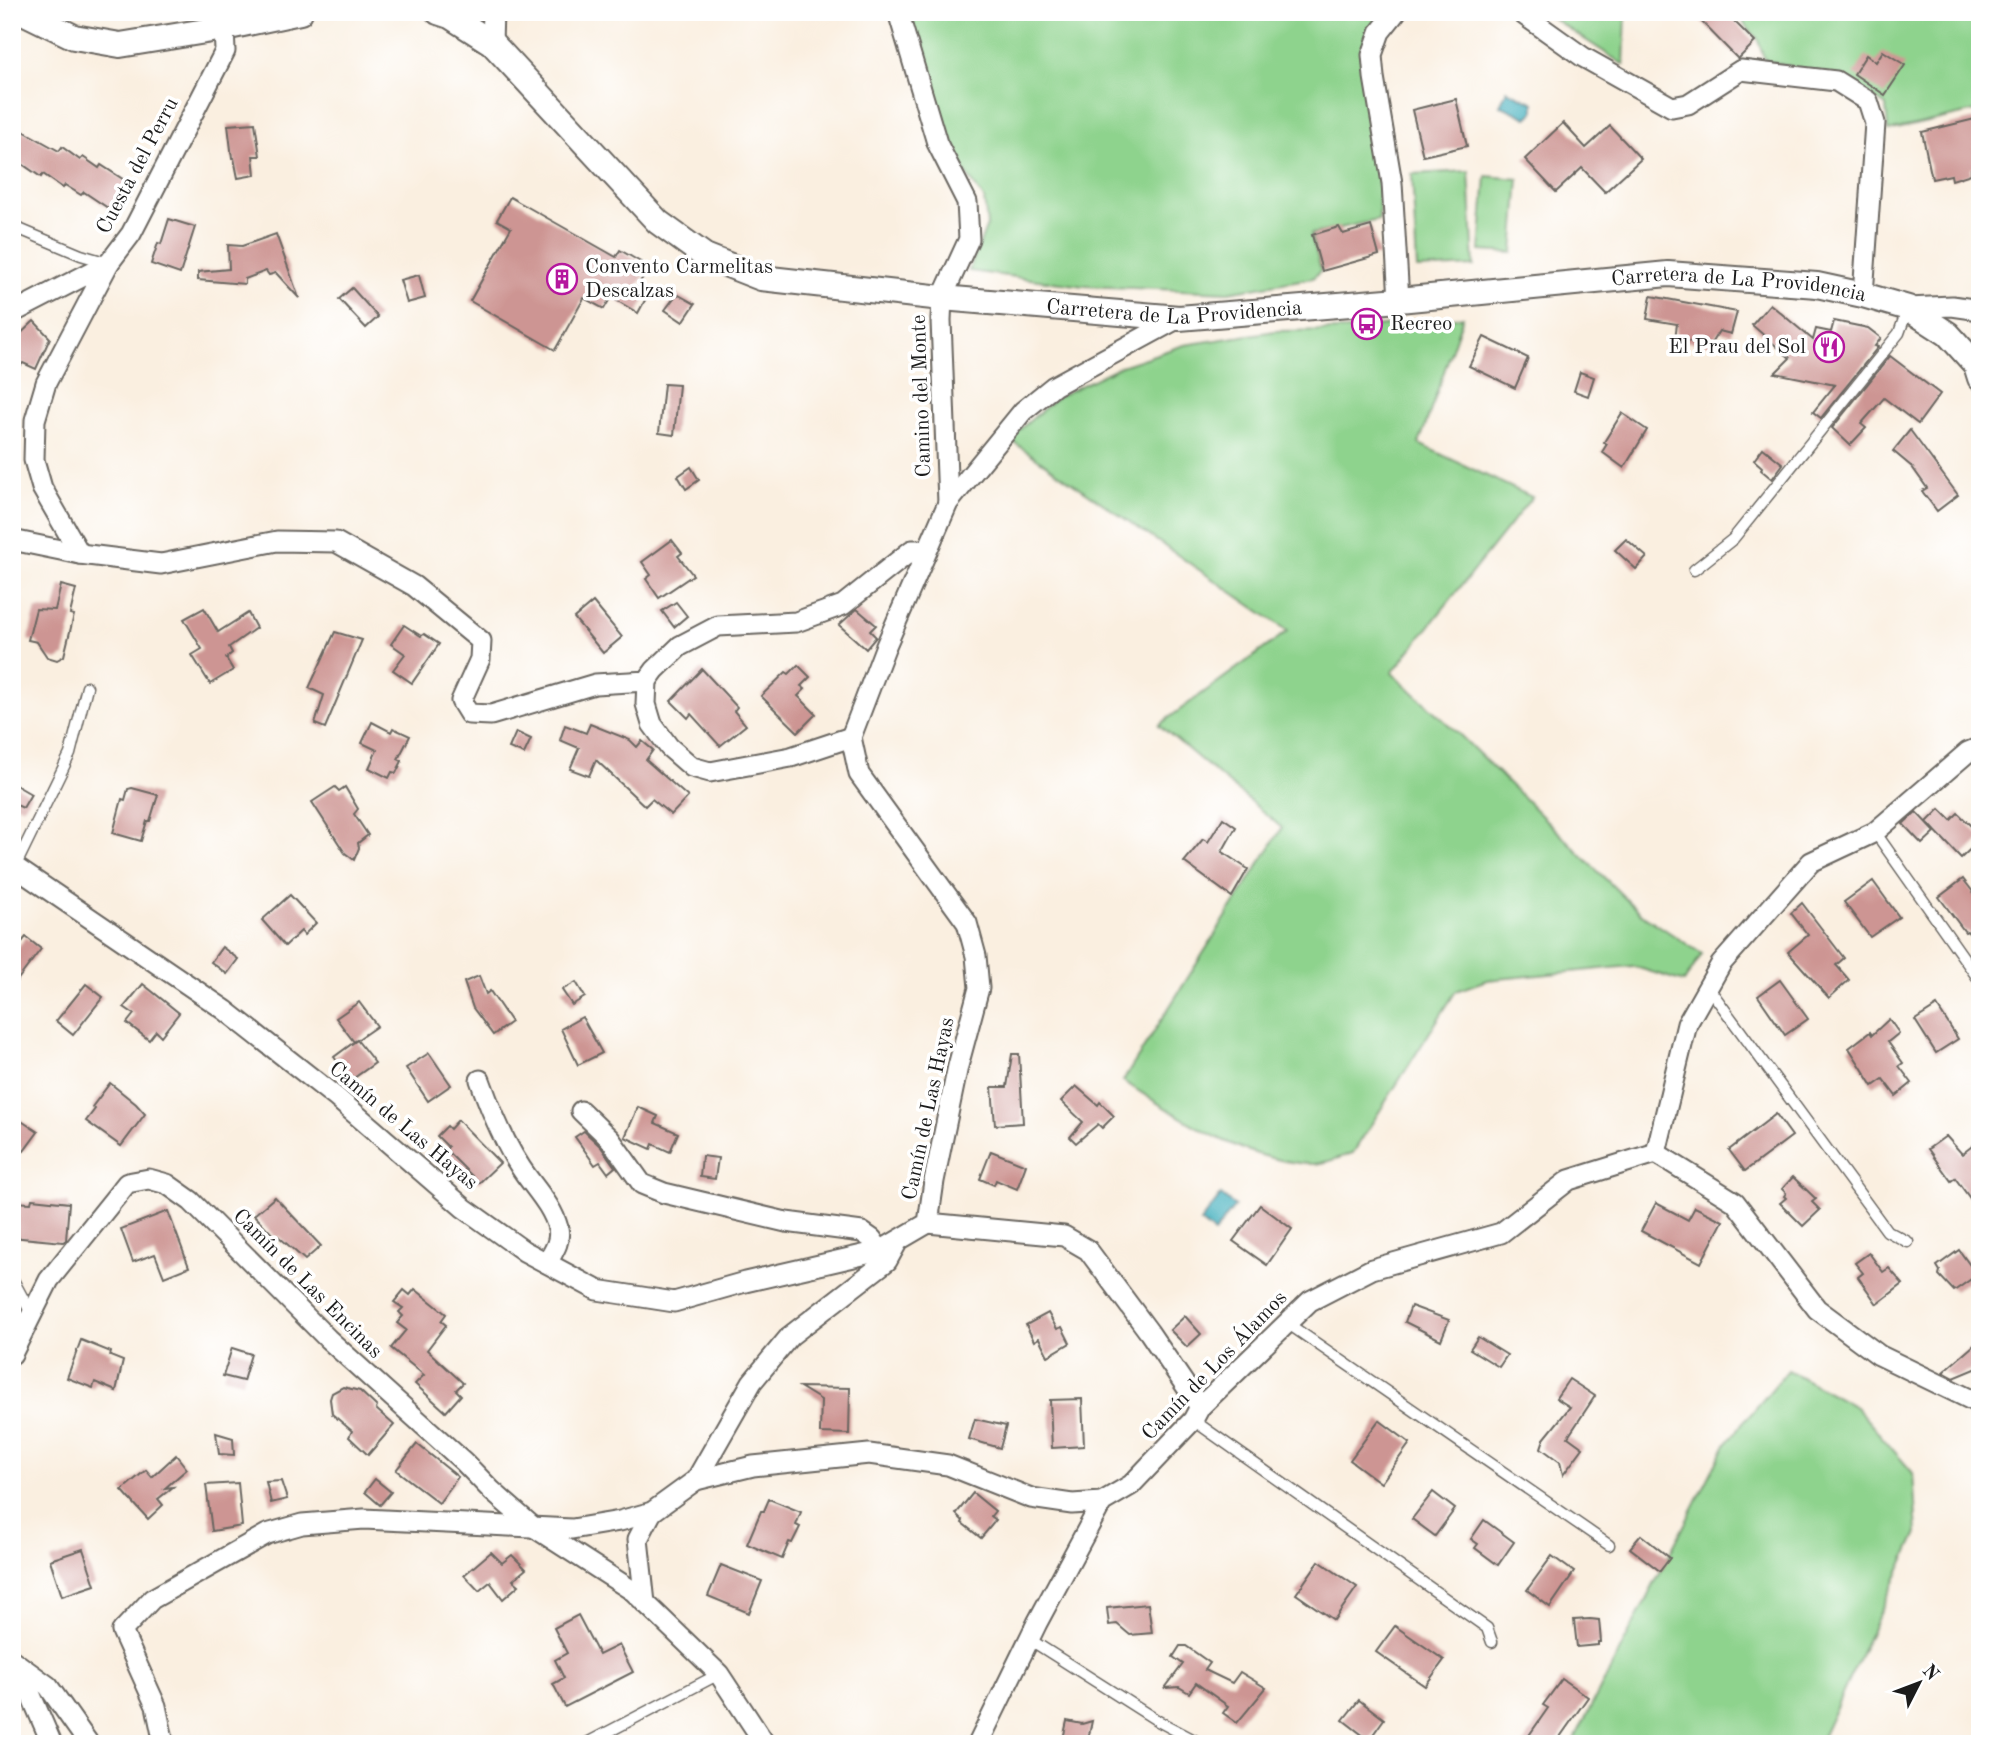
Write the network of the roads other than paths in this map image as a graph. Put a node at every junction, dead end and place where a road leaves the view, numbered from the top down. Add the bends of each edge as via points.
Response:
1 (23, 12) edge
2 (438, 12) edge
3 (493, 12) edge
4 (898, 12) edge
5 (1396, 12) edge
6 (1520, 12) edge
7 (295, 13) edge
8 (224, 28) junction
9 (492, 43) junction
10 (12, 226) edge
11 (109, 263) junction
12 (1863, 295) junction
13 (942, 298) junction
14 (1399, 300) junction
15 (1908, 308) junction
16 (1980, 310) edge
17 (12, 313) edge
18 (1179, 318) junction
19 (1978, 369) edge
20 (948, 503) junction
21 (12, 540) edge
22 (927, 550) junction
23 (80, 555) junction
24 (1694, 570) dead end
25 (647, 681) junction
26 (87, 687) dead end
27 (851, 737) junction
28 (1980, 747) edge
29 (1875, 832) junction
30 (14, 866) edge
31 (1980, 981) edge
32 (1708, 986) junction
33 (480, 1080) dead end
34 (581, 1111) dead end
35 (1656, 1153) junction
36 (928, 1223) junction
37 (898, 1241) junction
38 (1908, 1242) dead end
39 (880, 1251) junction
40 (547, 1263) junction
41 (12, 1278) edge
42 (31, 1313) junction
43 (1286, 1323) junction
44 (14, 1347) edge
45 (1980, 1404) edge
46 (1196, 1413) junction
47 (696, 1480) junction
48 (1102, 1502) junction
49 (652, 1512) junction
50 (532, 1526) junction
51 (1609, 1545) dead end
52 (645, 1603) junction
53 (1029, 1639) junction
54 (1492, 1642) dead end
55 (15, 1662) edge
56 (719, 1674) junction
57 (52, 1744) edge
58 (89, 1744) edge
59 (164, 1744) edge
60 (585, 1744) edge
61 (765, 1744) edge
62 (978, 1744) edge
63 (1206, 1744) edge

1 - 8 street via 74,37 120,46
2 - 9 street, Carretera de La Providencia
3 - 9 street
4 - 13 street, Camino del Monte via 937,143 967,202 970,239
5 - 14 street via 1372,55 1392,183
6 - 12 street via 1583,57 1672,107 1688,104 1741,70 1836,81 1868,101 1875,122
7 - 8 street
8 - 11 street, Cuesta del Perru via 225,51 131,234
9 - 13 street, Carretera de La Providencia via 658,222 705,256 761,278
10 - 11 lane
11 - 17 street, Cuesta del Perru
11 - 23 street via 47,383 35,419 34,460 42,488
12 - 14 street, Carretera de La Providencia via 1817,285 1668,274
12 - 15 street, Carretera de La Providencia
13 - 18 street, Carretera de La Providencia
13 - 20 street, Camino del Monte
14 - 18 street, Carretera de La Providencia
15 - 16 street
15 - 19 street, Carretera de La Providencia via 1948,334
15 - 24 lane via 1899,333 1733,539
18 - 20 street via 1054,386 1023,411
20 - 22 street
21 - 23 street
22 - 25 street via 912,550 842,606 796,622 718,626 680,646
22 - 27 street
23 - 25 street via 161,564 276,541 336,542 414,586 481,641 480,659 461,701 469,714 491,715 595,684
25 - 27 street via 646,704 652,724 669,747 692,766 710,772 791,757
26 - 30 lane via 70,754
27 - 36 street, Camín de Las Hayas via 859,774 967,923 976,956 979,988 958,1066
28 - 29 street via 1968,751
29 - 31 lane
29 - 32 street via 1811,862 1721,964
30 - 40 street, Camín de Las Hayas via 225,1010 337,1098 464,1208
32 - 35 street via 1687,1024
32 - 38 lane via 1887,1231
33 - 40 street via 493,1118 520,1168 550,1209 558,1230 558,1244
34 - 39 street via 610,1139 642,1184 786,1222 862,1232
35 - 43 street, Camín de Los Álamos via 1569,1180 1501,1233 1372,1269 1310,1301
35 - 45 street via 1735,1202 1817,1310 1879,1354
36 - 37 street, Camín de Las Hayas
36 - 46 street via 1064,1236 1088,1250 1149,1332
37 - 39 street, Camín de Las Hayas
37 - 47 street via 887,1261 790,1336 752,1382
39 - 40 street, Camín de Las Hayas via 674,1302 597,1290
41 - 42 lane
42 - 44 street, Camín de Las Encinas
42 - 50 street, Camín de Las Encinas via 49,1280 127,1183 149,1179 167,1184 191,1201 337,1348
43 - 46 street, Camín de Los Álamos
43 - 51 lane
46 - 48 street, Camín de Los Álamos via 1132,1485
46 - 54 lane via 1487,1628
47 - 48 street via 753,1466 869,1454 948,1465 1031,1498 1072,1504
47 - 49 street
48 - 53 street
49 - 50 street via 572,1529
49 - 52 street via 638,1539
50 - 52 street, Camín de Las Encinas
50 - 59 street via 364,1519 302,1524 267,1534 152,1599 122,1631 156,1706
52 - 56 street, Camín de Las Encinas
53 - 62 street
53 - 63 lane via 1158,1721
55 - 57 street
55 - 58 street via 48,1686
56 - 60 lane
56 - 61 street, Camín de Las Encinas

